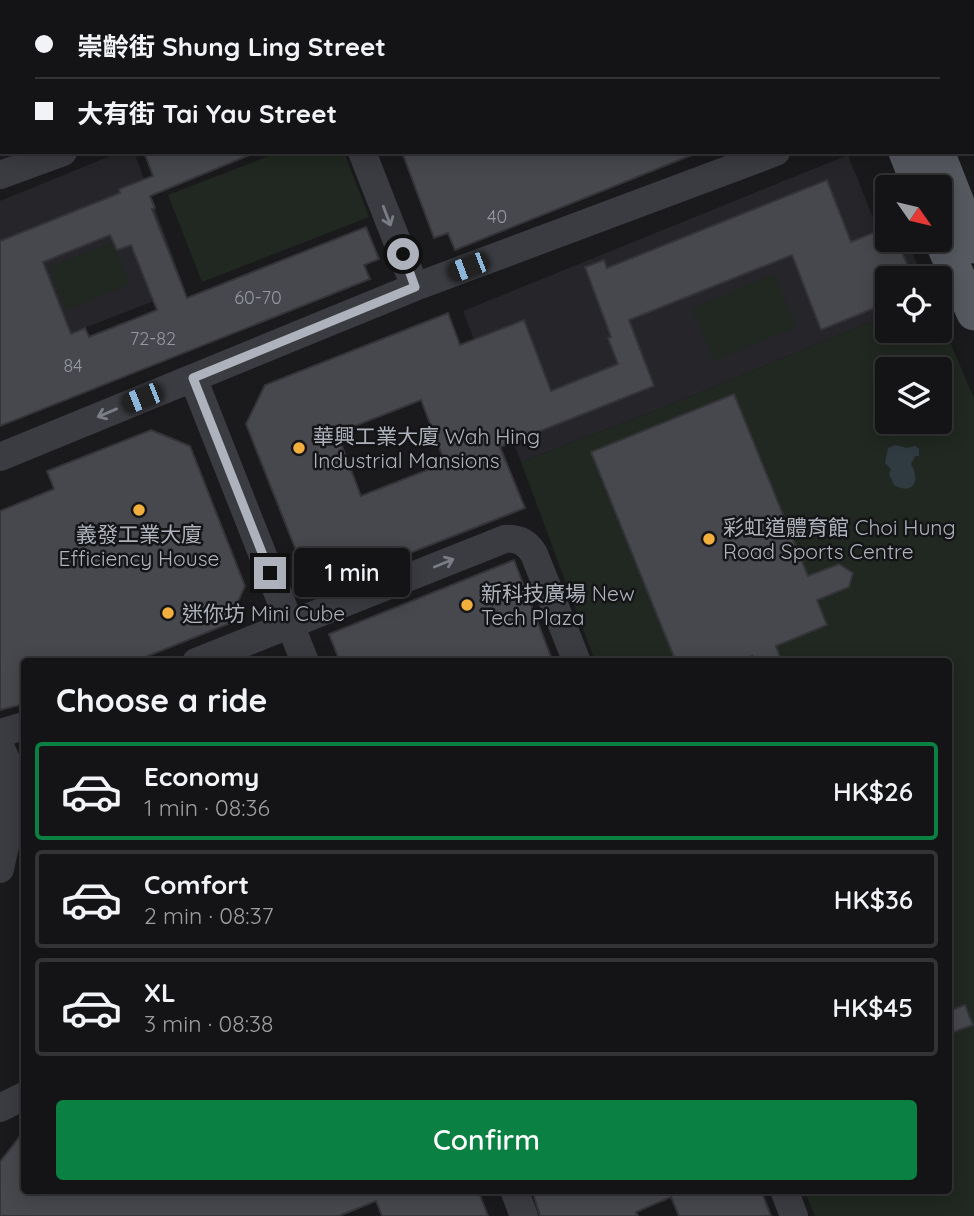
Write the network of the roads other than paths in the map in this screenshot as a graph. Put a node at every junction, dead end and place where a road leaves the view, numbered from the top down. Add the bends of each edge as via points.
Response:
1 (45, 154) edge
2 (363, 154) edge
3 (766, 154) edge
4 (907, 154) edge
5 (938, 154) edge
6 (741, 159) edge
7 (915, 175) edge
8 (0, 176) edge
9 (974, 246) edge
10 (947, 252) edge
11 (415, 287) junction
12 (974, 313) edge
13 (193, 378) junction
14 (0, 457) edge
15 (290, 625) junction
16 (206, 658) edge
17 (303, 658) edge
18 (575, 658) edge
19 (21, 727) edge
20 (0, 733) edge
21 (0, 746) edge
22 (19, 798) edge
23 (0, 869) edge
24 (21, 1098) edge
25 (0, 1108) edge
26 (516, 1194) edge
27 (786, 1194) edge
28 (524, 1216) edge
29 (794, 1216) edge

1 - 8 street
2 -> 11 street
3 - 6 street
4 - 7 main road
5 - 9 main road
6 - 11 street
10 - 12 main road
11 - 13 street
13 -> 14 street
13 - 15 street
15 - 16 street
15 - 17 street
15 -> 18 street via 505,539 523,541 534,554
19 - 20 street
21 - 22 street
22 - 23 street
24 - 25 street
26 - 28 street
27 - 29 street

